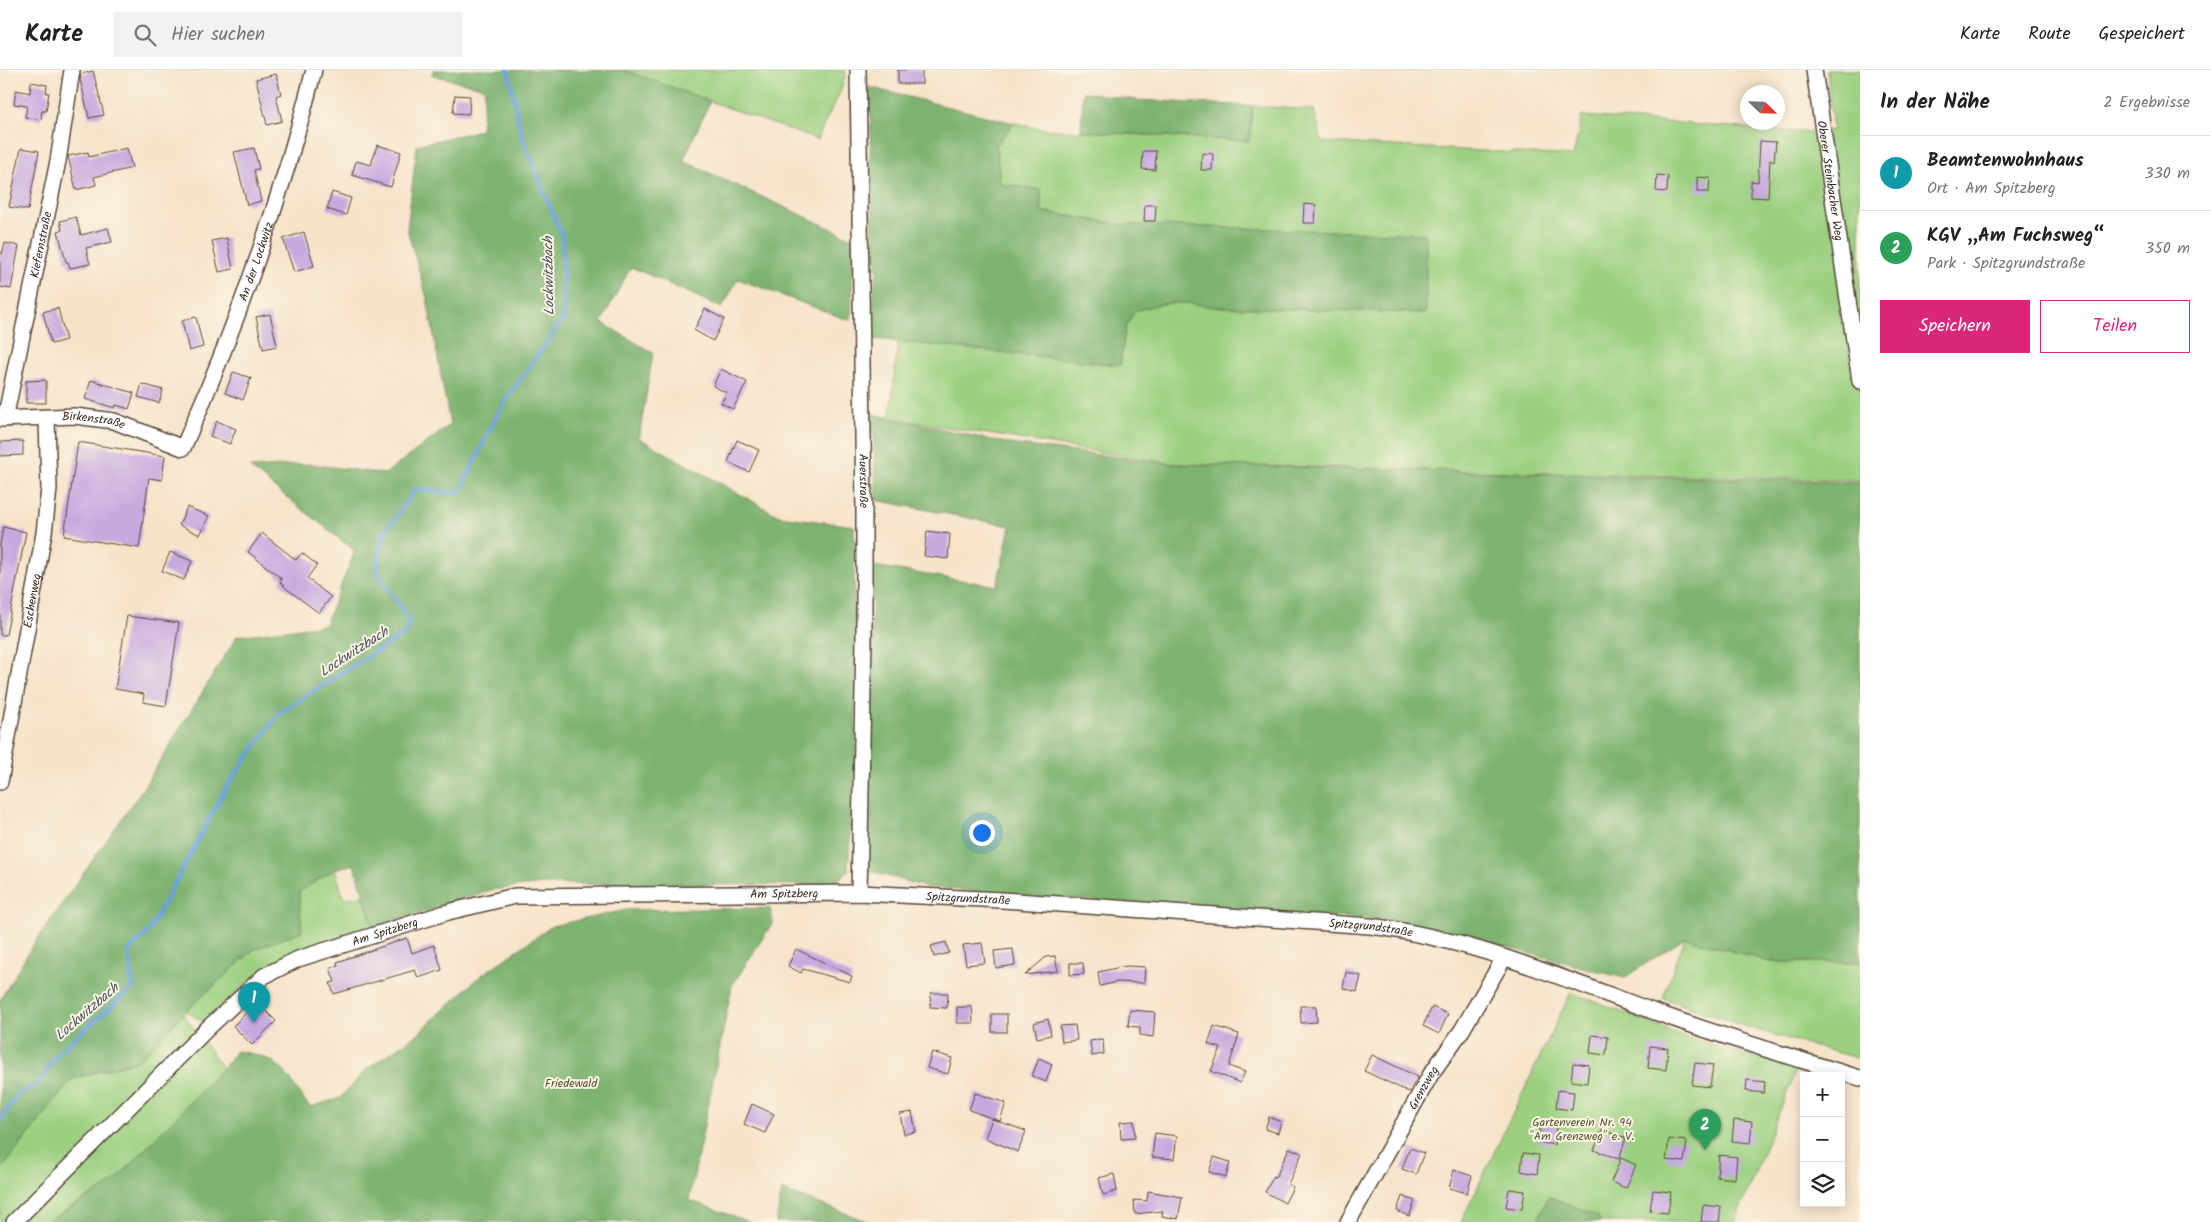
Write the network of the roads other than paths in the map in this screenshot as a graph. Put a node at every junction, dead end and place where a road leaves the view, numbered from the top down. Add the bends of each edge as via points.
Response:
1 (72, 70) edge
2 (314, 70) edge
3 (858, 70) edge
4 (1814, 70) edge
5 (1860, 380) edge
6 (2, 419) edge
7 (48, 419) junction
8 (183, 448) joint
9 (0, 782) edge
10 (859, 893) junction
11 (1504, 958) junction
12 (1860, 1078) edge
13 (14, 1222) edge
14 (1348, 1222) edge

1 - 6 street, Kiefernstraße via 58,161
2 - 8 street, An der Lockwitz via 267,235
3 - 10 street, Auerstraße via 864,618
4 - 5 street, Oberer Steinbacher Weg
6 - 7 street, Birkenstraße
7 - 8 street, Birkenstraße via 75,416 114,421
7 - 9 street, Eschenweg via 44,533
10 - 11 street, Spitzgrundstraße via 1370,926 1440,938
10 - 13 street, Am Spitzberg via 515,896 448,912 298,959 264,976
11 - 12 street, Spitzgrundstraße via 1741,1043
11 - 14 street, Grenzweg via 1462,1030 1431,1074

